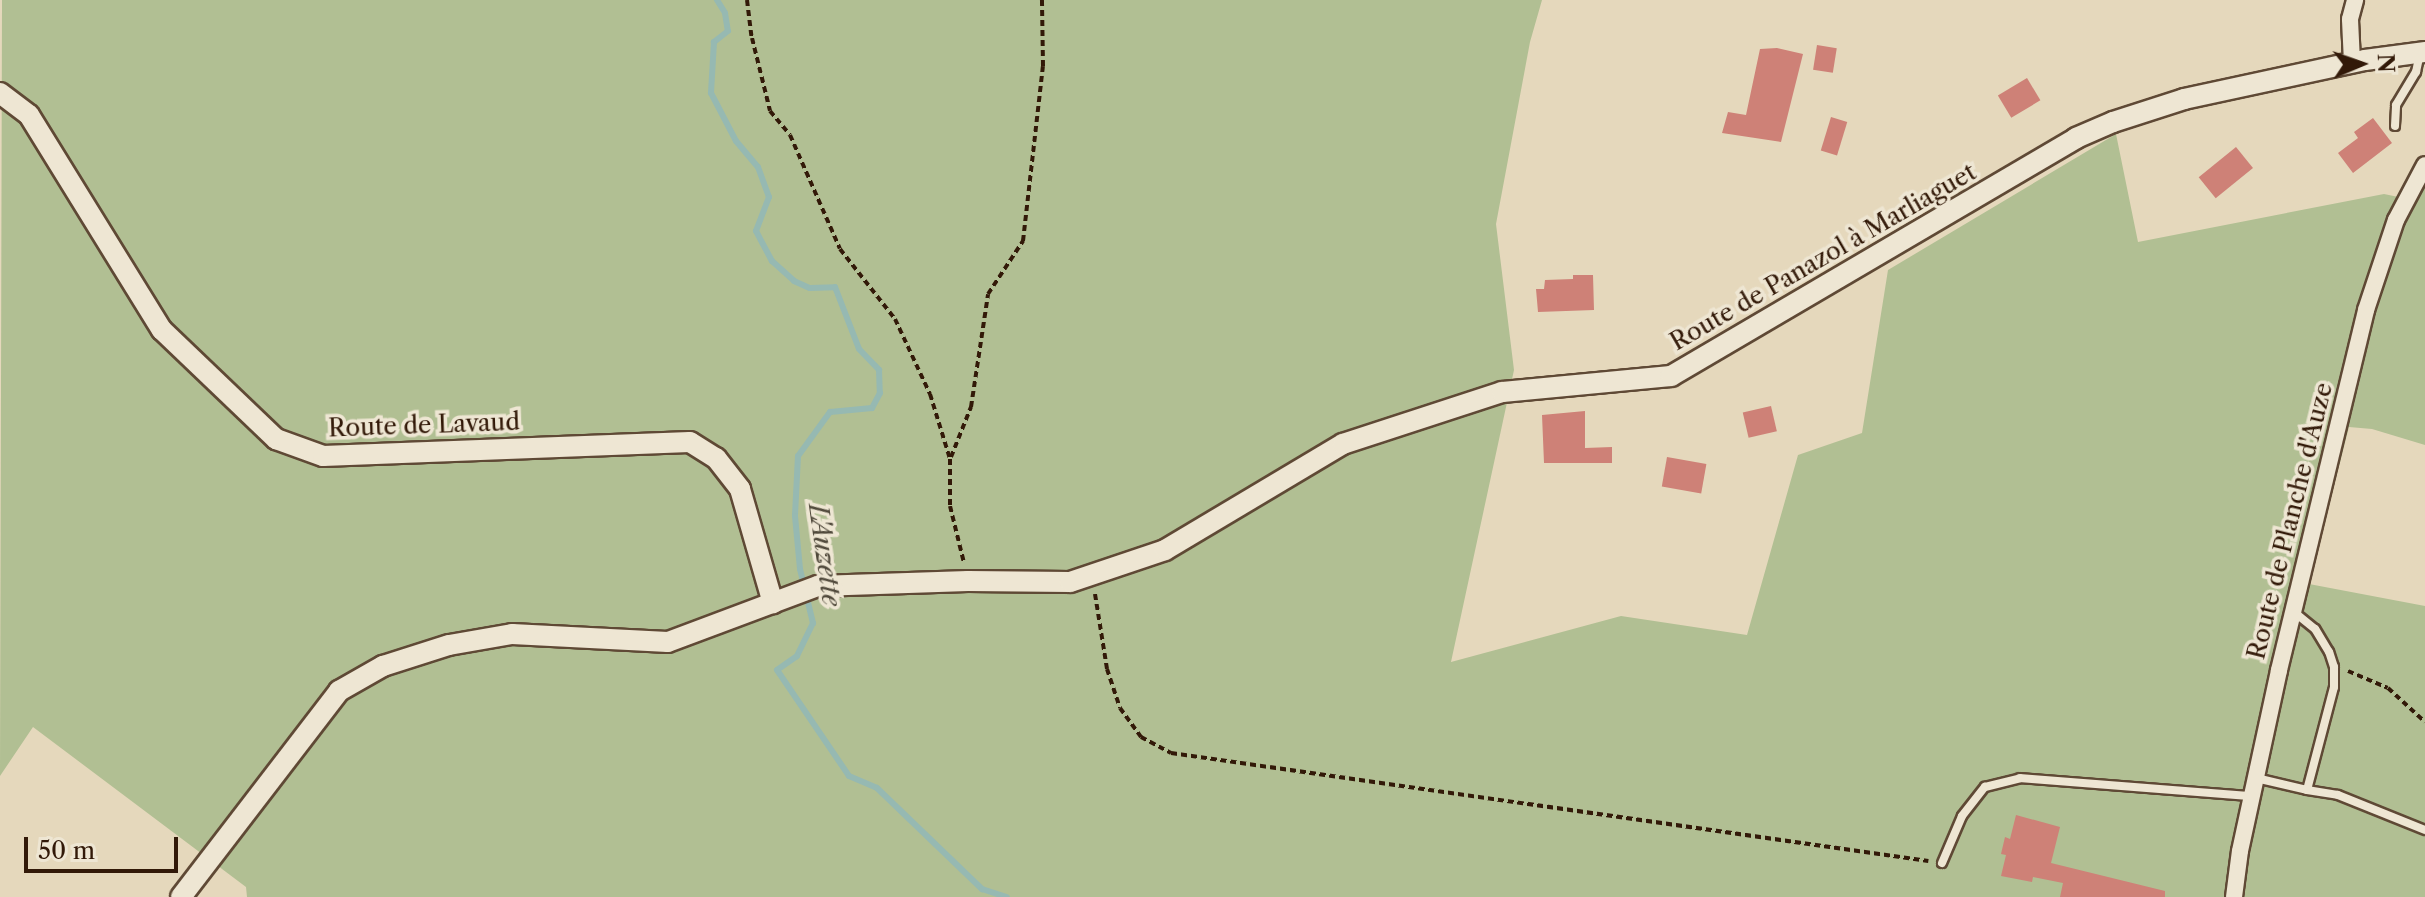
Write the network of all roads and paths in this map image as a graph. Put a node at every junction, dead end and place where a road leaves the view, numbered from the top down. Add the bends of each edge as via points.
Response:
1 (747, 0) edge
2 (1042, 0) edge
3 (2355, 0) edge
4 (2422, 52) edge
5 (2352, 62) junction
6 (0, 93) edge
7 (2395, 126) dead end
8 (2425, 165) edge
9 (950, 459) junction
10 (1092, 575) junction
11 (968, 581) junction
12 (781, 599) junction
13 (2292, 610) junction
14 (2334, 667) junction
15 (2425, 722) edge
16 (2255, 778) junction
17 (2307, 790) junction
18 (2251, 796) junction
19 (2425, 830) edge
20 (1942, 863) joint
21 (181, 897) edge
22 (2234, 897) edge

1 - 9 path via 770,111 790,135 840,249 895,319 930,394
2 - 9 path via 1043,66 1023,241 988,294 971,407
3 - 5 street via 2350,19
4 - 5 street, Route de Panazol à Marliaguet
4 - 7 lane via 2393,112
5 - 10 street, Route de Panazol à Marliaguet via 2184,99 2113,122 2076,138 1671,376 1502,392 1343,444 1165,550
6 - 12 street, Route de Lavaud via 29,115 162,330 276,439 323,456 690,442 716,458 740,489
8 - 13 street, Route de Planche d'Auze via 2396,220 2366,310
9 - 11 path via 950,506
10 - 11 street, Route de Panazol à Marliaguet via 1070,582
10 - 20 path via 1107,669 1120,708 1141,737 1171,753
11 - 12 street, Route de Panazol à Marliaguet via 818,586
12 - 21 street, Route de Panazol à Marliaguet via 668,642 512,634 449,645 383,666 339,691
13 - 14 lane via 2315,629
13 - 16 street, Route de Planche d'Auze
14 - 15 path via 2388,688
14 - 17 lane via 2334,687
16 - 17 lane
16 - 18 street, Route de Planche d'Auze
17 - 19 lane via 2338,795
18 - 20 lane via 2020,778 1985,787 1962,816
18 - 22 street, Route de Planche d'Auze

